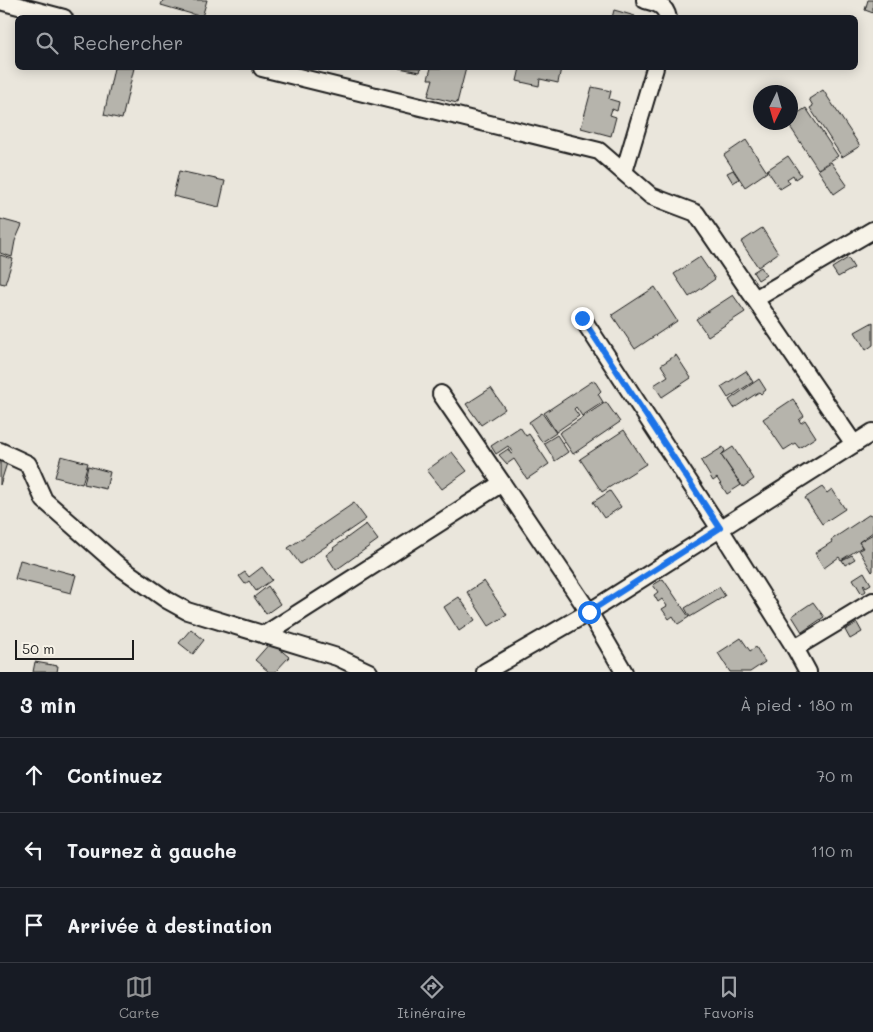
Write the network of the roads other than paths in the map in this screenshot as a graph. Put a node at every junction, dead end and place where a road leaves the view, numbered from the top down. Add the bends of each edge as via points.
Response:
1 (0, 1) edge
2 (53, 15) edge
3 (270, 70) edge
4 (654, 70) edge
5 (624, 172) junction
6 (873, 230) edge
7 (755, 299) junction
8 (582, 318) dead end
9 (441, 394) dead end
10 (873, 432) edge
11 (854, 444) junction
12 (0, 452) edge
13 (502, 483) junction
14 (720, 528) junction
15 (873, 601) edge
16 (589, 612) junction
17 (264, 635) junction
18 (795, 648) junction
19 (370, 672) edge
20 (485, 672) edge
21 (624, 672) edge
22 (808, 672) edge

1 - 2 street
3 - 5 street via 599,151
4 - 5 street
5 - 7 street via 651,196 696,213
6 - 7 street
7 - 11 street
8 - 14 street
9 - 13 street
10 - 11 street
11 - 14 street
12 - 17 street via 28,464 44,500 120,567 167,600 187,611
13 - 16 street
13 - 17 street
14 - 16 street
14 - 18 street
15 - 18 street
16 - 20 street
16 - 21 street
17 - 19 street via 338,657
18 - 22 street

